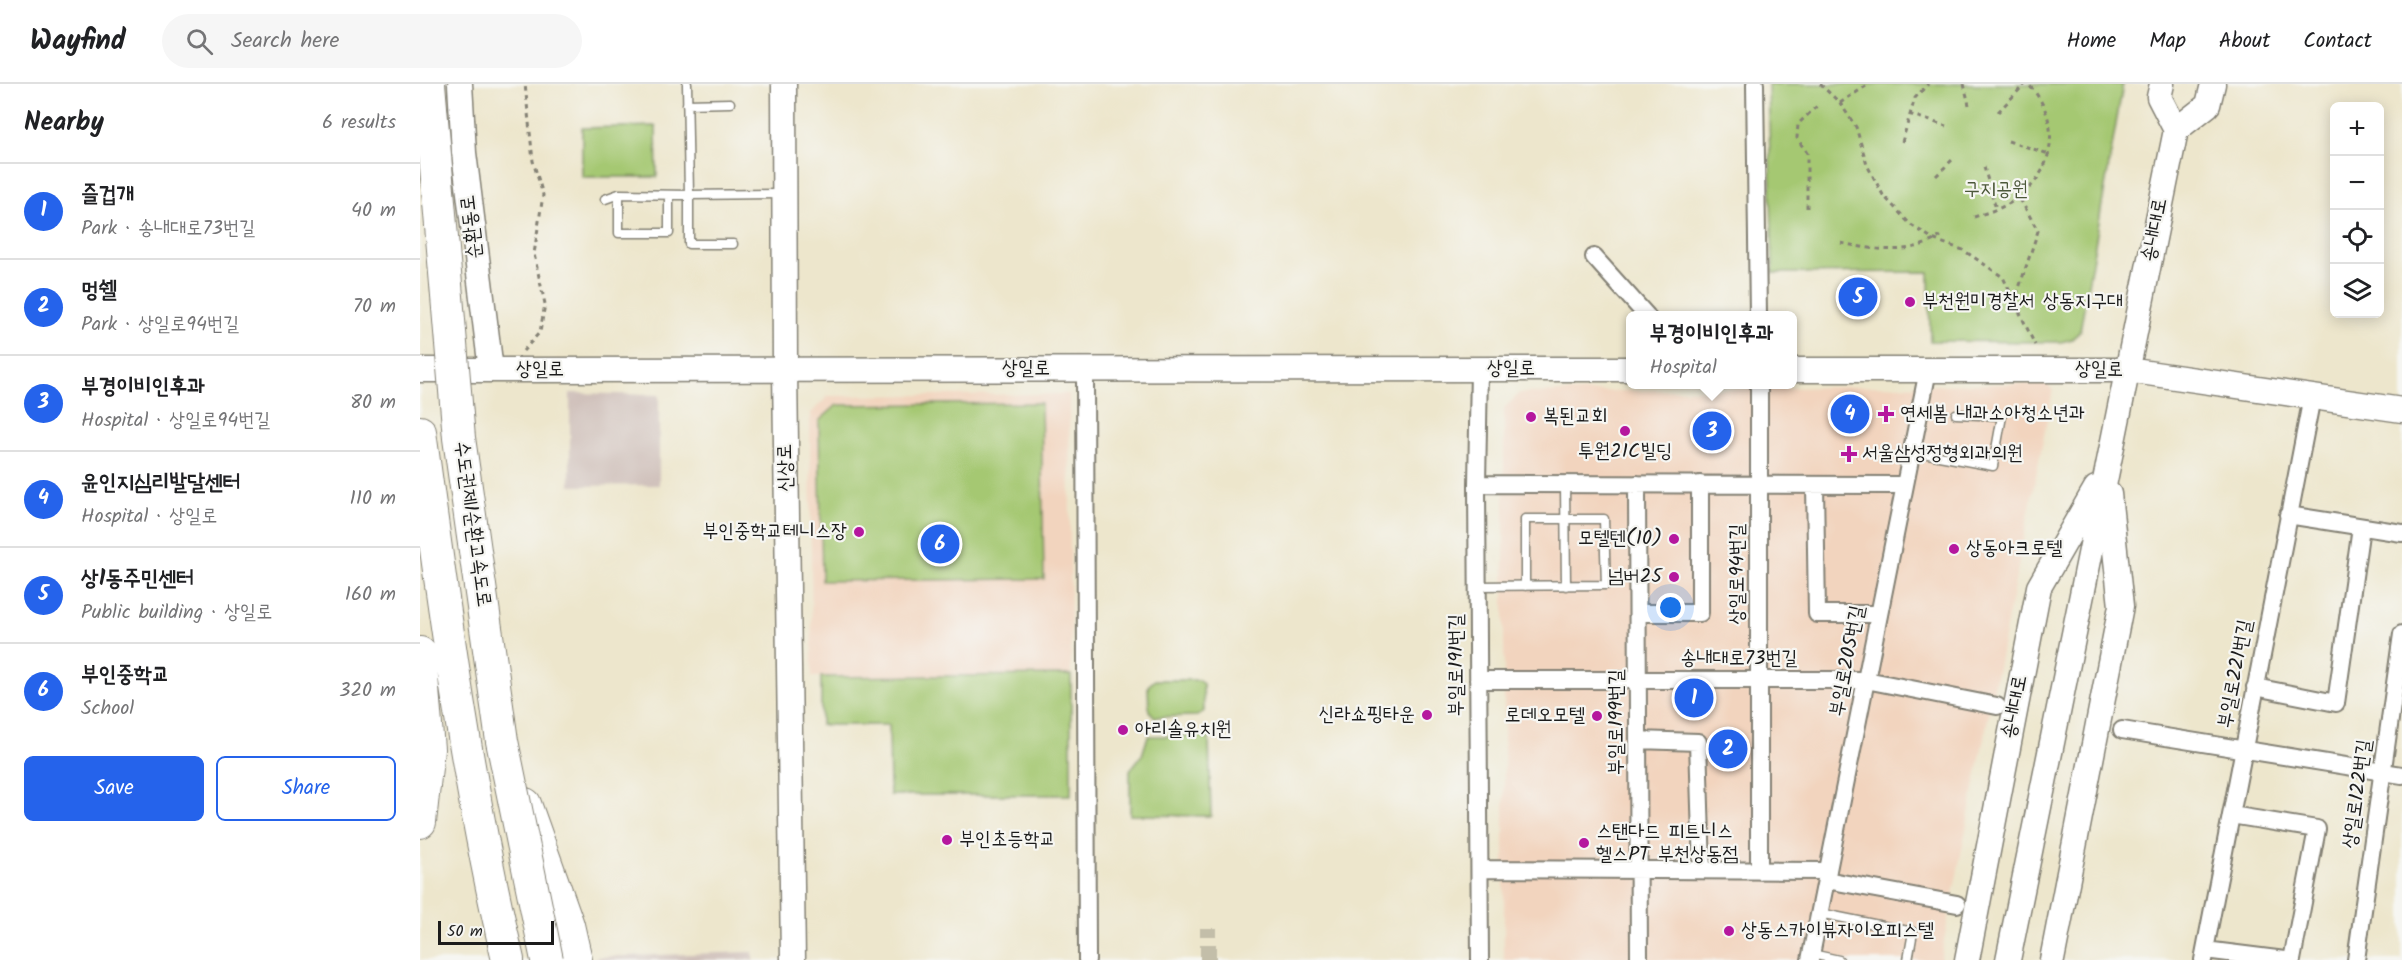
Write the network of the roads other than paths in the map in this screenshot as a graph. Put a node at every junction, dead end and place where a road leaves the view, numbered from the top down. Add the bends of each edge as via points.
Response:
1 (429, 84) edge
2 (460, 84) edge
3 (687, 84) edge
4 (784, 84) edge
5 (1755, 84) edge
6 (2162, 84) edge
7 (2212, 84) edge
8 (730, 103) dead end
9 (687, 104) junction
10 (2176, 130) junction
11 (619, 194) junction
12 (784, 194) junction
13 (669, 195) junction
14 (688, 195) junction
15 (605, 200) dead end
16 (733, 244) dead end
17 (1594, 257) dead end
18 (1643, 311) edge
19 (1758, 311) edge
20 (1085, 369) junction
21 (1479, 369) junction
22 (1626, 369) edge
23 (420, 370) edge
24 (499, 370) junction
25 (784, 370) junction
26 (1797, 370) edge
27 (1928, 370) junction
28 (2127, 370) junction
29 (1759, 389) edge
30 (2312, 397) junction
31 (2402, 410) edge
32 (1956, 414) dead end
33 (420, 432) edge
34 (1912, 451) junction
35 (2106, 471) junction
36 (1477, 484) junction
37 (1565, 484) junction
38 (1637, 484) junction
39 (1700, 484) junction
40 (1759, 484) junction
41 (1815, 485) junction
42 (1905, 485) junction
43 (2288, 516) junction
44 (1566, 519) junction
45 (2361, 527) junction
46 (2402, 533) edge
47 (1566, 585) junction
48 (1478, 586) junction
49 (1525, 586) junction
50 (1638, 613) junction
51 (1879, 614) junction
52 (2402, 634) edge
53 (420, 654) edge
54 (1478, 680) junction
55 (1638, 680) junction
56 (1759, 680) junction
57 (1866, 680) junction
58 (2255, 687) junction
59 (1997, 706) dead end
60 (2122, 730) dead end
61 (1638, 740) junction
62 (502, 741) junction
63 (2243, 751) junction
64 (2382, 772) junction
65 (2402, 775) edge
66 (2231, 815) junction
67 (420, 822) edge
68 (1480, 869) junction
69 (1638, 870) junction
70 (1701, 870) junction
71 (1759, 871) junction
72 (1827, 876) junction
73 (1957, 904) dead end
74 (1819, 913) junction
75 (2204, 955) edge
76 (1811, 957) edge
77 (508, 960) edge
78 (547, 960) edge
79 (576, 960) edge
80 (794, 960) edge
81 (1087, 960) edge
82 (1480, 960) edge
83 (1639, 960) edge
84 (1839, 960) edge
85 (1908, 960) edge
86 (1967, 960) edge
87 (2008, 960) edge
88 (2052, 960) edge
89 (2285, 960) edge
90 (2292, 960) edge
91 (2356, 960) edge

1 - 62 highway, 수도권제1순환고속도로, bridge via 459,438
2 - 24 street, 순환동로 via 464,153
3 - 9 lane
4 - 12 street, 신상로
5 - 19 street
6 - 10 street via 2159,98
7 - 10 street via 2208,105
8 - 9 lane
9 - 14 lane
10 - 28 street, 송내대로
11 - 13 lane
11 - 13 lane via 619,233 669,233
11 - 15 lane
12 - 14 lane
12 - 25 street, 신상로
13 - 14 lane
14 - 16 lane via 689,244
17 - 18 street
20 - 21 street, 상일로
20 - 25 street, 상일로
20 - 81 street
21 - 22 street, 상일로
21 - 36 street, 부일로191번길
23 - 24 street, 상일로
24 - 25 street, 상일로
25 - 80 street, 신상로
26 - 27 street, 상일로
27 - 28 street, 상일로
27 - 34 street, 부일로205번길
28 - 30 street, 상일로
28 - 35 street, 송내대로
29 - 40 street, 상일로94번길
30 - 31 street, 상일로
30 - 43 street, 부일로221번길
32 - 34 lane via 2002,416 1994,466
33 - 77 highway, 수도권제1순환고속도로 via 457,699
34 - 42 street, 부일로205번길
35 - 86 street, 송내대로 via 2039,586
35 - 87 street, 송내대로
35 - 88 street, 송내대로 via 2121,606
36 - 37 street
36 - 48 street, 부일로191번길
37 - 38 street
37 - 44 lane
38 - 39 street
38 - 50 street, 부일로199번길
39 - 40 street
39 - 50 street via 1700,613
40 - 41 street
40 - 56 street, 상일로94번길
41 - 42 street
41 - 51 street via 1817,614
42 - 51 street, 부일로205번길
43 - 45 street
43 - 58 street, 부일로221번길
44 - 47 lane
44 - 47 lane via 1604,519 1606,585
44 - 49 lane via 1526,519
45 - 46 street
45 - 58 street via 2336,703
47 - 49 lane
48 - 49 lane
48 - 54 street, 부일로191번길
50 - 55 street, 부일로199번길
51 - 57 street, 부일로205번길
52 - 64 street, 상일로122번길
53 - 67 highway via 428,748
54 - 55 street, 송내대로73번길
54 - 68 street, 부일로191번길
55 - 56 street, 송내대로73번길
55 - 61 street, 부일로199번길
56 - 57 street, 송내대로73번길
56 - 71 street, 상일로94번길
57 - 59 street, 송내대로73번길
57 - 72 street, 부일로205번길
58 - 63 street, 부일로221번길
60 - 63 street
61 - 69 street, 부일로199번길
61 - 70 street via 1698,742
62 - 78 highway, 수도권제1순환고속도로, bridge
62 - 79 highway, bridge via 568,925
63 - 64 street
63 - 66 street, 부일로221번길
64 - 65 street
64 - 91 street, 상일로122번길
66 - 75 street, 부일로221번길
66 - 90 street via 2317,829
68 - 69 street
68 - 82 street, 부일로191번길
69 - 70 street
69 - 83 street, 부일로199번길
70 - 71 street
71 - 72 street
72 - 73 street
72 - 74 street, 부일로205번길
74 - 76 street, 부일로205번길
74 - 85 lane via 1913,932
75 - 89 street
76 - 84 lane

